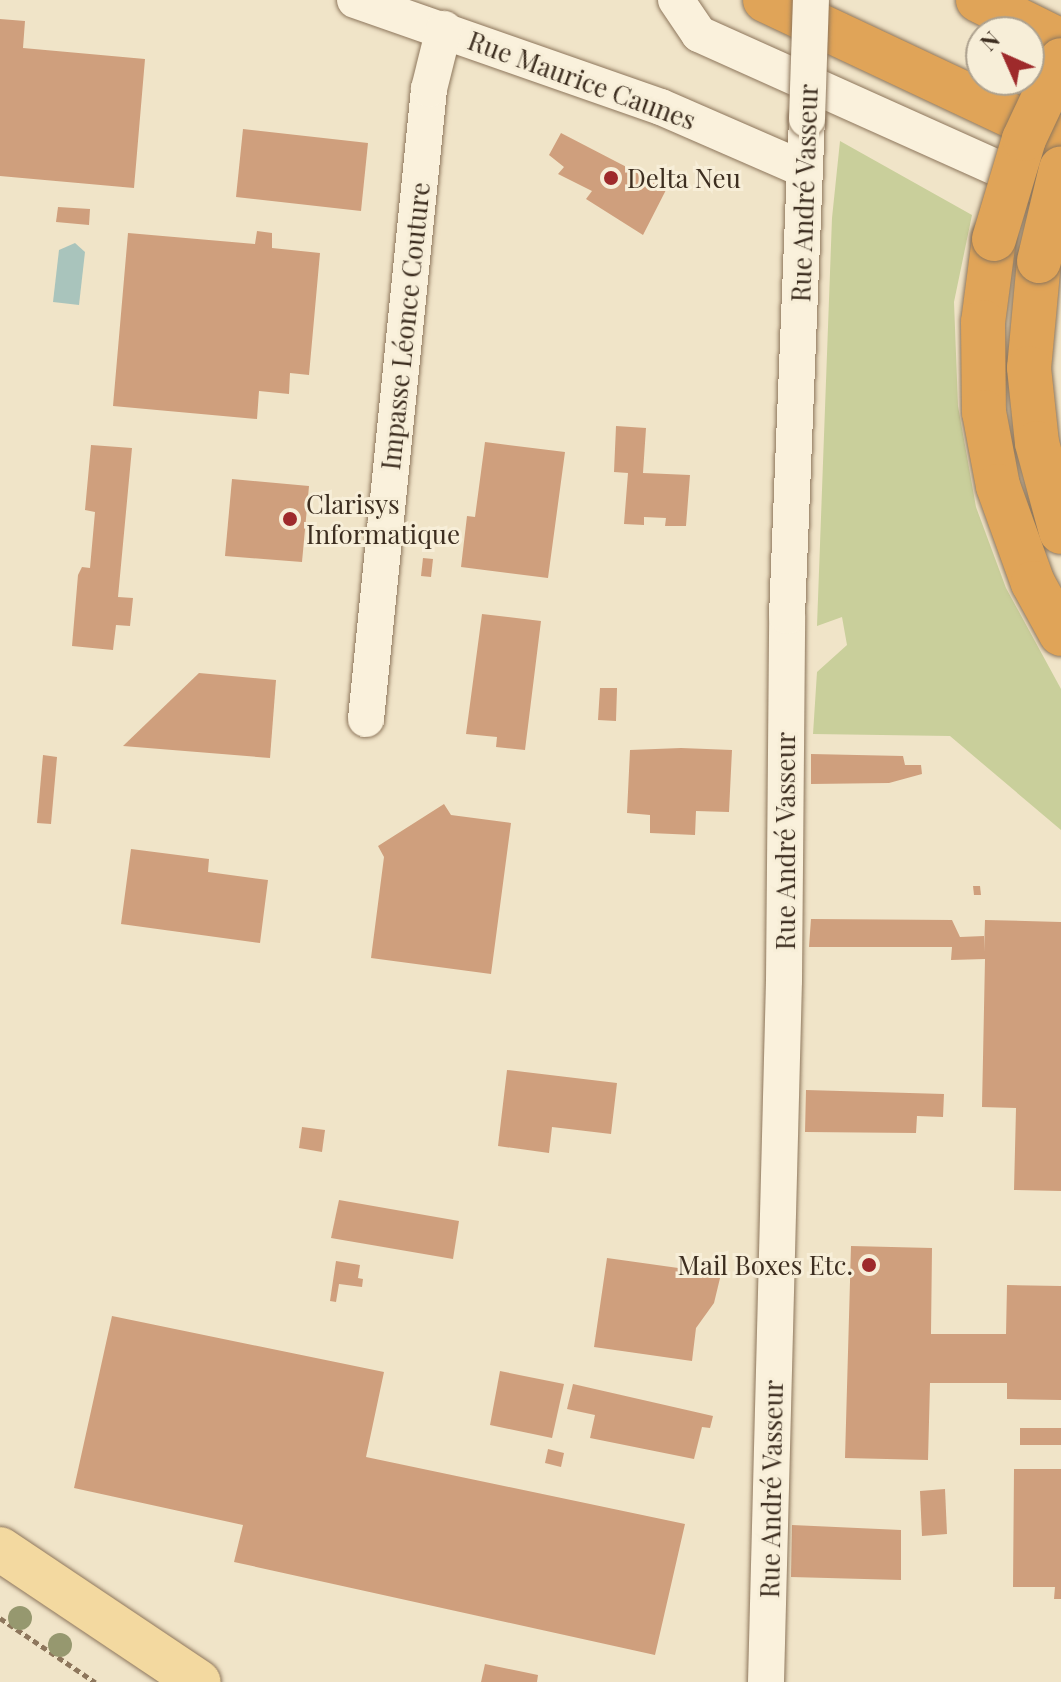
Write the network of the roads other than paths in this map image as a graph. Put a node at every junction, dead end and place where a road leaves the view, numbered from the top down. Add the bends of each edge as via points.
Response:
1 (355, 0) edge
2 (676, 0) edge
3 (765, 0) edge
4 (811, 0) edge
5 (978, 0) edge
6 (444, 29) junction
7 (1061, 41) edge
8 (1061, 60) edge
9 (1061, 139) edge
10 (1061, 169) edge
11 (805, 170) junction
12 (1061, 197) edge
13 (1061, 532) edge
14 (1061, 634) edge
15 (366, 719) dead end
16 (0, 1549) edge
17 (0, 1585) edge
18 (145, 1682) edge
19 (199, 1682) edge
20 (766, 1682) edge

1 - 6 street, Rue Maurice Caunes
2 - 12 street via 699,34
3 - 9 highway
4 - 11 street, Rue André Vasseur, bridge
5 - 7 highway
6 - 11 street, Rue Maurice Caunes via 661,107
6 - 15 street, Impasse Léonce Couture via 429,89
8 - 14 highway, bridge via 1024,139 994,239 983,322 984,412 998,486 1033,583
10 - 13 highway, bridge via 1039,261 1029,368 1037,443
11 - 20 street, Rue André Vasseur via 787,616 784,980
16 - 19 main road
17 - 18 main road

